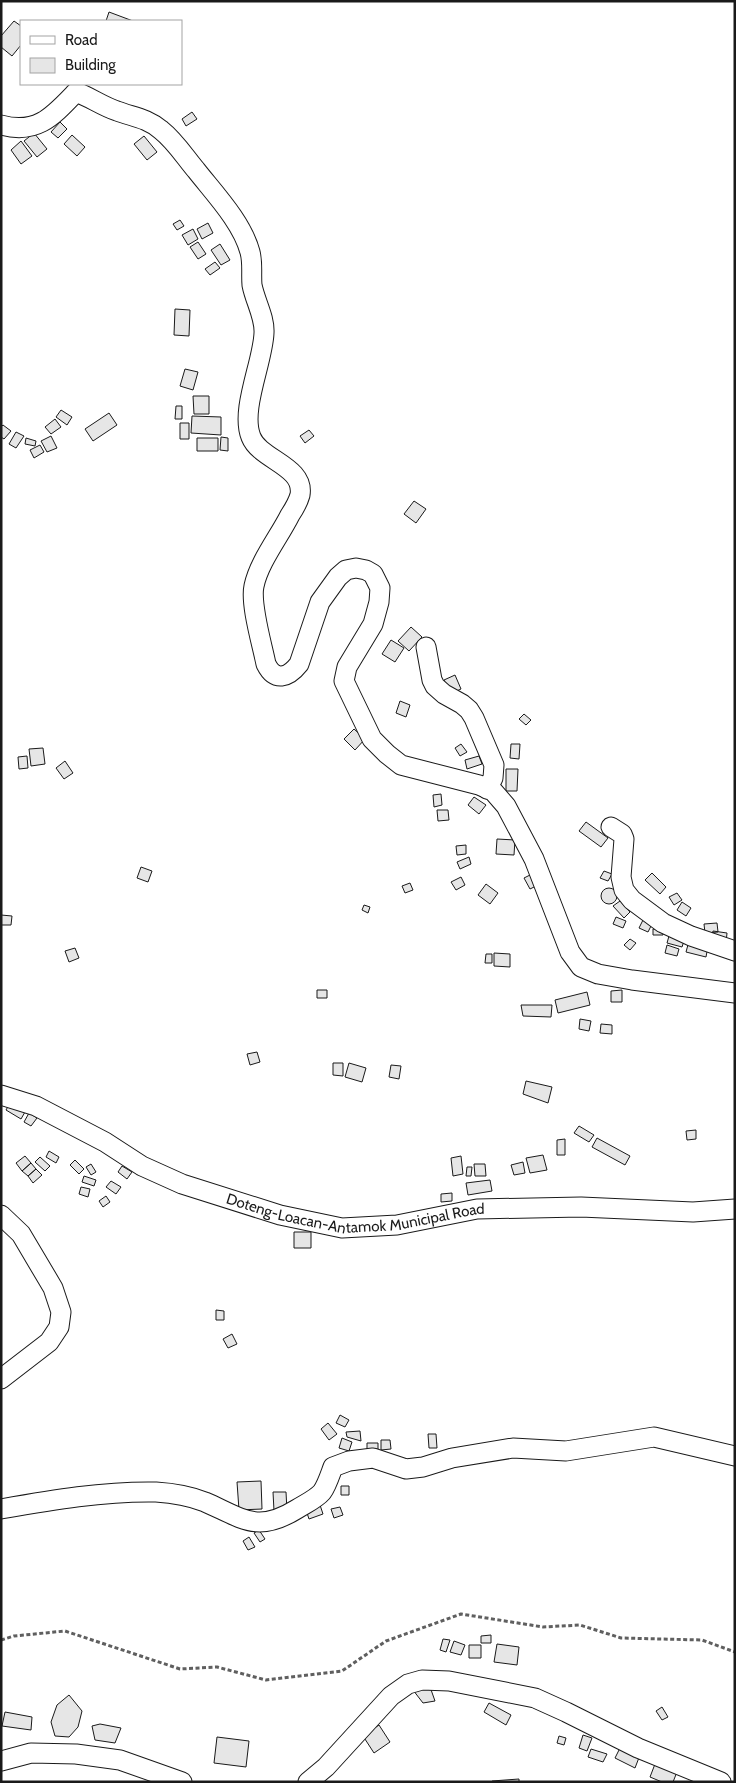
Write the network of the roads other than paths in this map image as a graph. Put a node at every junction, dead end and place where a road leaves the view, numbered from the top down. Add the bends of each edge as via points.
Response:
1 (71, 88) edge
2 (1, 125) edge
3 (426, 647) dead end
4 (488, 789) junction
5 (611, 827) dead end
6 (735, 951) edge
7 (735, 993) edge
8 (1, 1095) edge
9 (735, 1209) edge
10 (1, 1215) edge
11 (1, 1379) edge
12 (735, 1456) edge
13 (1, 1509) edge
14 (1, 1761) edge
15 (182, 1782) edge
16 (308, 1782) edge
17 (721, 1782) edge

1 - 2 street via 55,114 32,127
1 - 4 street via 116,111 142,118 161,130 211,188 238,227 249,251 252,285 264,331 248,419 251,437 300,484 297,502 260,568 254,587 256,613 270,672 285,676 293,671 299,664 320,602 338,577 346,570 366,570 378,582 379,602 373,624 347,666 344,681 372,739 401,765
3 - 4 street via 435,686 469,710 494,765
4 - 7 street via 506,806 534,859 570,952 581,967 598,974 632,980
5 - 6 street via 624,839 621,877 624,890 632,900 663,923
8 - 9 street, Doteng-Loacan-Antamok Municipal Road via 36,1106 105,1142 142,1166 182,1184 280,1215 342,1228 397,1225 477,1209 581,1207 693,1212
10 - 11 street via 21,1234 53,1288 61,1312 59,1327 49,1342
12 - 13 street via 654,1437 566,1451 512,1448 406,1469 373,1458 357,1460 333,1468 322,1492 315,1498 278,1519 261,1522 238,1518 204,1501 158,1492 60,1498
14 - 15 street via 31,1753 76,1754 120,1760
16 - 17 street via 332,1761 391,1696 408,1684 422,1680 449,1681 535,1698 638,1748

